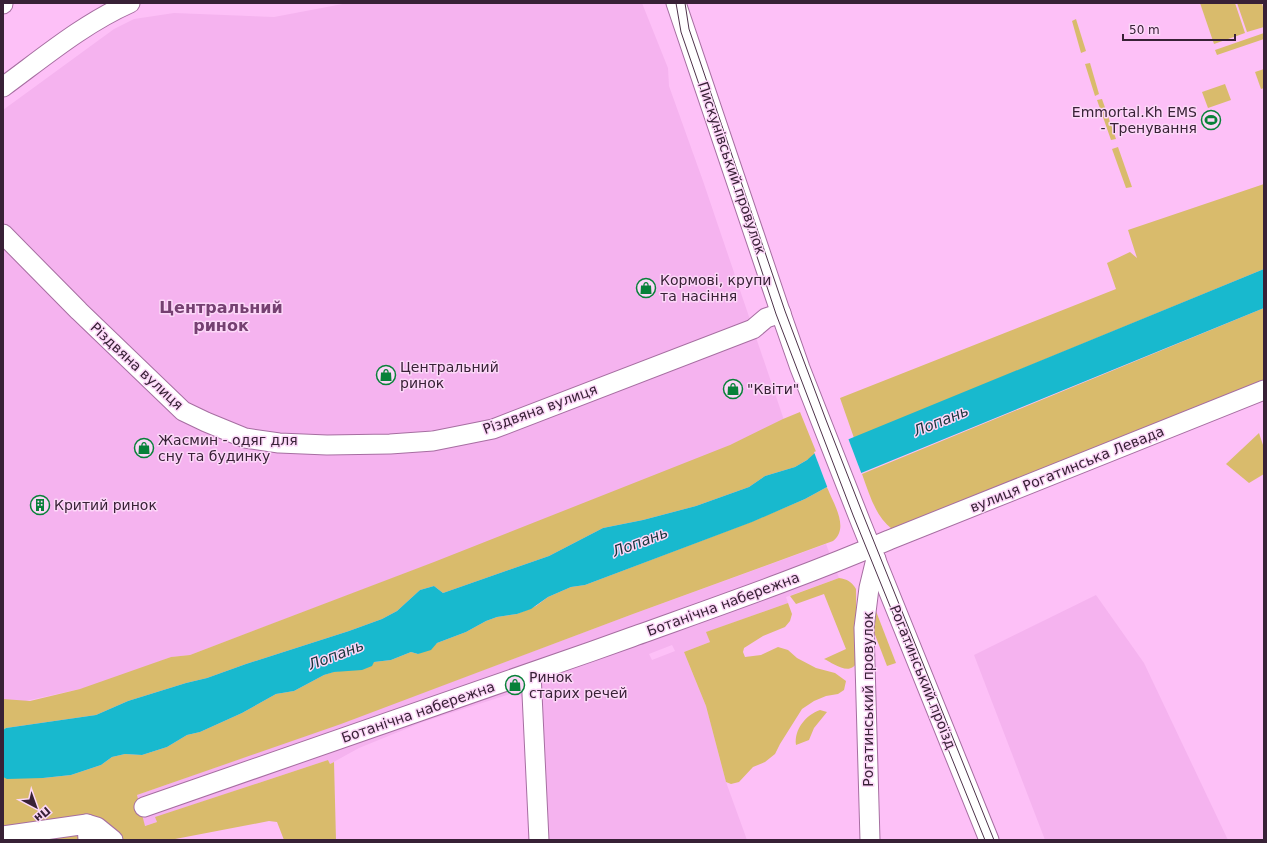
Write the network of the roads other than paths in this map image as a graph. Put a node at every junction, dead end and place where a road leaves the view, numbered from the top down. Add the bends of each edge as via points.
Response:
1 (130, 3) edge
2 (676, 3) edge
3 (3, 87) edge
4 (3, 234) edge
5 (780, 313) junction
6 (1264, 390) edge
7 (857, 514) joint
8 (873, 554) junction
9 (531, 673) junction
10 (144, 807) dead end
11 (88, 832) edge
12 (3, 836) edge
13 (113, 840) edge
14 (539, 840) edge
15 (870, 840) edge
16 (989, 840) edge

1 - 3 street via 99,18
2 - 5 street, Пискунівський провулок
4 - 5 street, Різдвяна вулиця via 183,411 246,438 279,444 390,444 433,441 493,429 753,329 766,318
5 - 7 street, Пискунівський провулок
6 - 8 street, вулиця Рогатинська Левада
7 - 8 street, Рогатинський проїзд
8 - 9 street, Ботанічна набережна via 826,566
8 - 15 street, Рогатинський провулок via 864,628
8 - 16 street, Рогатинський проїзд
9 - 10 street, Ботанічна набережна
9 - 14 street
11 - 12 street
11 - 13 street via 96,827

